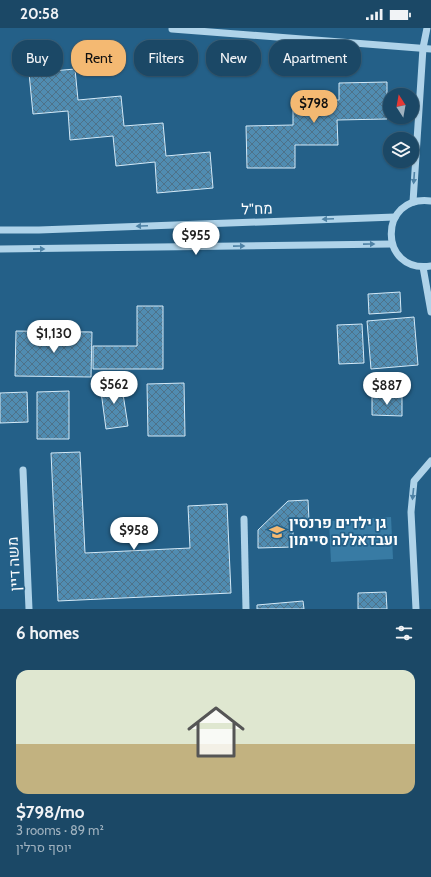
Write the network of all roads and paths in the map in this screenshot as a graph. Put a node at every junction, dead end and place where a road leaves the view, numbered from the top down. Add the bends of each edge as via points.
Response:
1 (427, 28) edge
2 (172, 29) dead end
3 (427, 48) edge
4 (431, 201) edge
5 (413, 202) junction
6 (395, 217) junction
7 (0, 230) edge
8 (392, 244) junction
9 (0, 249) edge
10 (427, 266) edge
11 (431, 312) edge
12 (431, 461) edge
13 (23, 470) dead end
14 (244, 519) dead end
15 (29, 609) edge
16 (246, 609) edge
17 (416, 609) edge

1 - 3 street
2 - 3 street
3 -> 5 street
4 - 5 street
5 - 6 street
6 -> 7 street, מח"ל
6 - 8 street via 392,225
9 -> 8 street
8 - 10 street via 401,258
10 - 11 street
12 -> 17 street via 414,481 411,512
13 - 15 street, משה דיין
14 - 16 street

